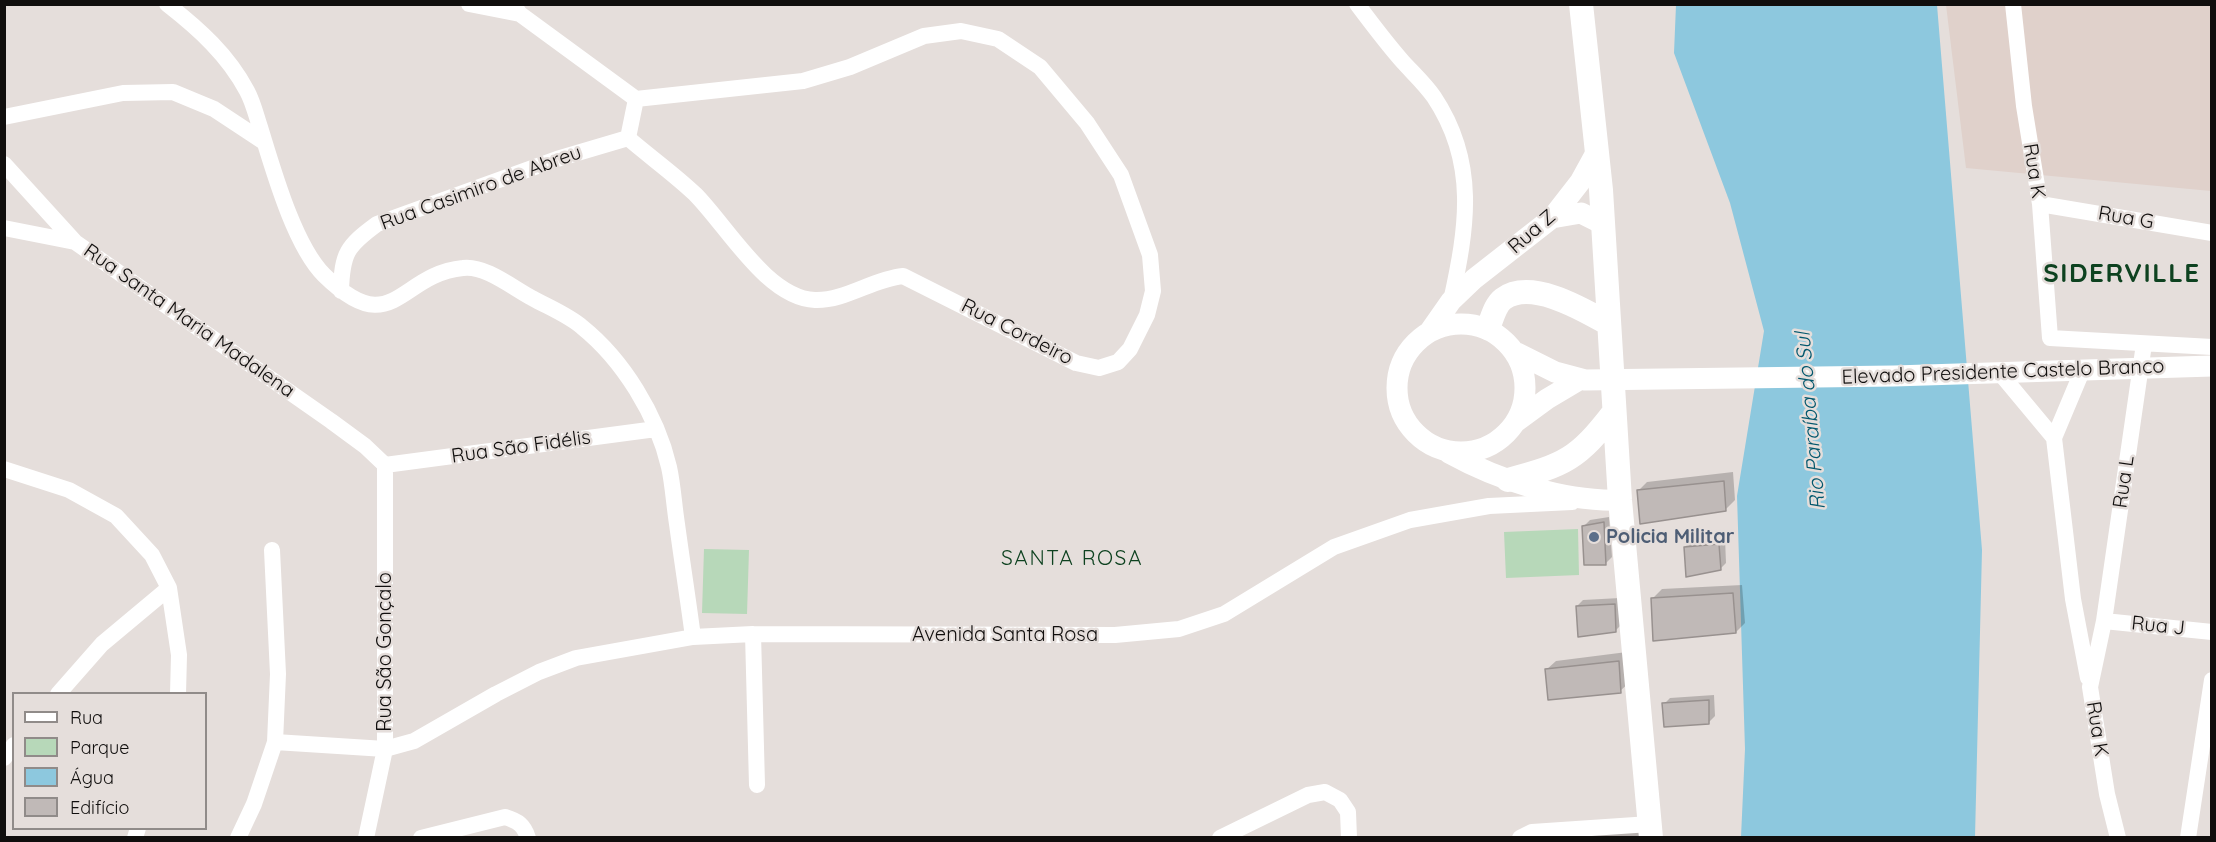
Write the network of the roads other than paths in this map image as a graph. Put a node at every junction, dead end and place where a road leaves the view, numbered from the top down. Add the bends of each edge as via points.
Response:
1 (166, 4) edge
2 (469, 4) edge
3 (1357, 4) edge
4 (1581, 4) edge
5 (2013, 4) edge
6 (517, 9) edge
7 (636, 99) junction
8 (4, 117) edge
9 (628, 138) junction
10 (264, 142) junction
11 (1597, 150) junction
12 (4, 164) edge
13 (2040, 204) junction
14 (1552, 218) junction
15 (1603, 224) junction
16 (4, 228) edge
17 (2211, 233) edge
18 (75, 242) junction
19 (341, 291) junction
20 (1451, 301) junction
21 (1609, 324) junction
22 (1488, 328) junction
23 (1430, 331) junction
24 (2144, 344) junction
25 (2211, 347) edge
26 (1516, 353) junction
27 (2211, 366) edge
28 (2083, 369) junction
29 (1999, 372) junction
30 (1582, 380) junction
31 (1614, 412) junction
32 (1517, 422) junction
33 (656, 429) junction
34 (2054, 438) junction
35 (1443, 450) junction
36 (385, 465) junction
37 (4, 469) edge
38 (1508, 480) junction
39 (1620, 500) junction
40 (1594, 501) junction
41 (272, 550) dead end
42 (169, 588) junction
43 (2073, 599) junction
44 (2104, 617) junction
45 (2211, 632) edge
46 (753, 634) junction
47 (693, 637) junction
48 (2211, 680) edge
49 (2090, 687) junction
50 (59, 692) edge
51 (178, 692) edge
52 (275, 742) junction
53 (386, 749) junction
54 (757, 785) dead end
55 (1651, 831) edge
56 (238, 837) edge
57 (366, 837) edge
58 (421, 837) edge
59 (528, 837) edge
60 (1220, 837) edge
61 (1349, 837) edge
62 (1520, 837) edge
63 (2118, 837) edge
64 (2188, 837) edge

1 - 10 street via 224,55 248,93
2 - 6 street
3 - 20 street via 1433,96 1457,139 1466,184 1464,242
4 - 11 main road
5 - 13 street, Rua K
6 - 7 street
7 - 9 street
7 - 9 street, Rua Cordeiro via 803,81 850,67 924,36 961,31 998,39 1040,67 1087,123 1121,175 1150,255 1153,291 1147,315 1130,349 1118,362 1099,368 1076,363 903,276 885,278 839,296 816,300 794,296 776,285 693,192
8 - 10 street via 123,93 173,92 214,109
9 - 19 street, Rua Casimiro de Abreu via 557,159 377,224 345,252
10 - 19 street via 303,244 320,270
11 - 14 street, Rua Z via 1580,182
11 - 15 main road
12 - 18 street, Rua Santa Maria Madalena
13 - 17 street, Rua G
13 - 24 street, Rua K via 2050,338
14 - 15 street via 1581,213
14 - 20 street, Rua Z
15 - 21 main road
16 - 18 street
18 - 36 street, Rua Santa Maria Madalena via 331,421
19 - 33 street via 356,301 388,304 444,272 465,267 488,274 580,325 609,351
20 - 23 street, Rua Z
21 - 22 main road via 1577,306 1532,293 1502,300
21 - 31 main road
22 - 23 street via 1459,323
22 - 26 street
23 - 35 street via 1413,345 1401,363 1397,395 1408,426 1424,441
24 - 25 street
24 - 44 street, Rua L
26 - 30 street
26 - 32 street via 1527,387
27 - 28 street, Elevado Presidente Castelo Branco
28 - 29 street, Elevado Presidente Castelo Branco
28 - 34 street
29 - 30 street, Elevado Presidente Castelo Branco
29 - 34 street
30 - 32 street via 1547,399
31 - 38 main road via 1590,443 1571,459 1551,469
31 - 39 main road
32 - 35 street via 1485,448 1464,453
33 - 36 street, Rua São Fidélis
33 - 47 street via 669,466
34 - 43 street
35 - 38 street via 1479,470
36 - 53 street, Rua São Gonçalo
37 - 42 street via 69,490 116,516 152,555
38 - 40 street
39 - 40 street, Avenida Santa Rosa
39 - 55 main road
40 - 46 street, Avenida Santa Rosa via 1489,506 1410,520 1334,547 1224,614 1179,629 1115,635
41 - 52 street via 278,674
42 - 50 street via 102,644
42 - 51 street via 179,655
43 - 44 street, Rua J via 2090,616
43 - 49 street
44 - 45 street, Rua J
44 - 49 street, Rua K
46 - 47 street, Avenida Santa Rosa
46 - 54 street
47 - 53 street, Avenida Santa Rosa via 576,658 505,690 414,741
48 - 64 street
49 - 63 street, Rua K
52 - 53 street, Avenida Santa Rosa
52 - 56 street
53 - 57 street, Rua São Gonçalo
55 - 62 street via 1532,832
58 - 59 street via 505,817 517,821
60 - 61 street via 1308,795 1325,792 1340,800 1348,812

